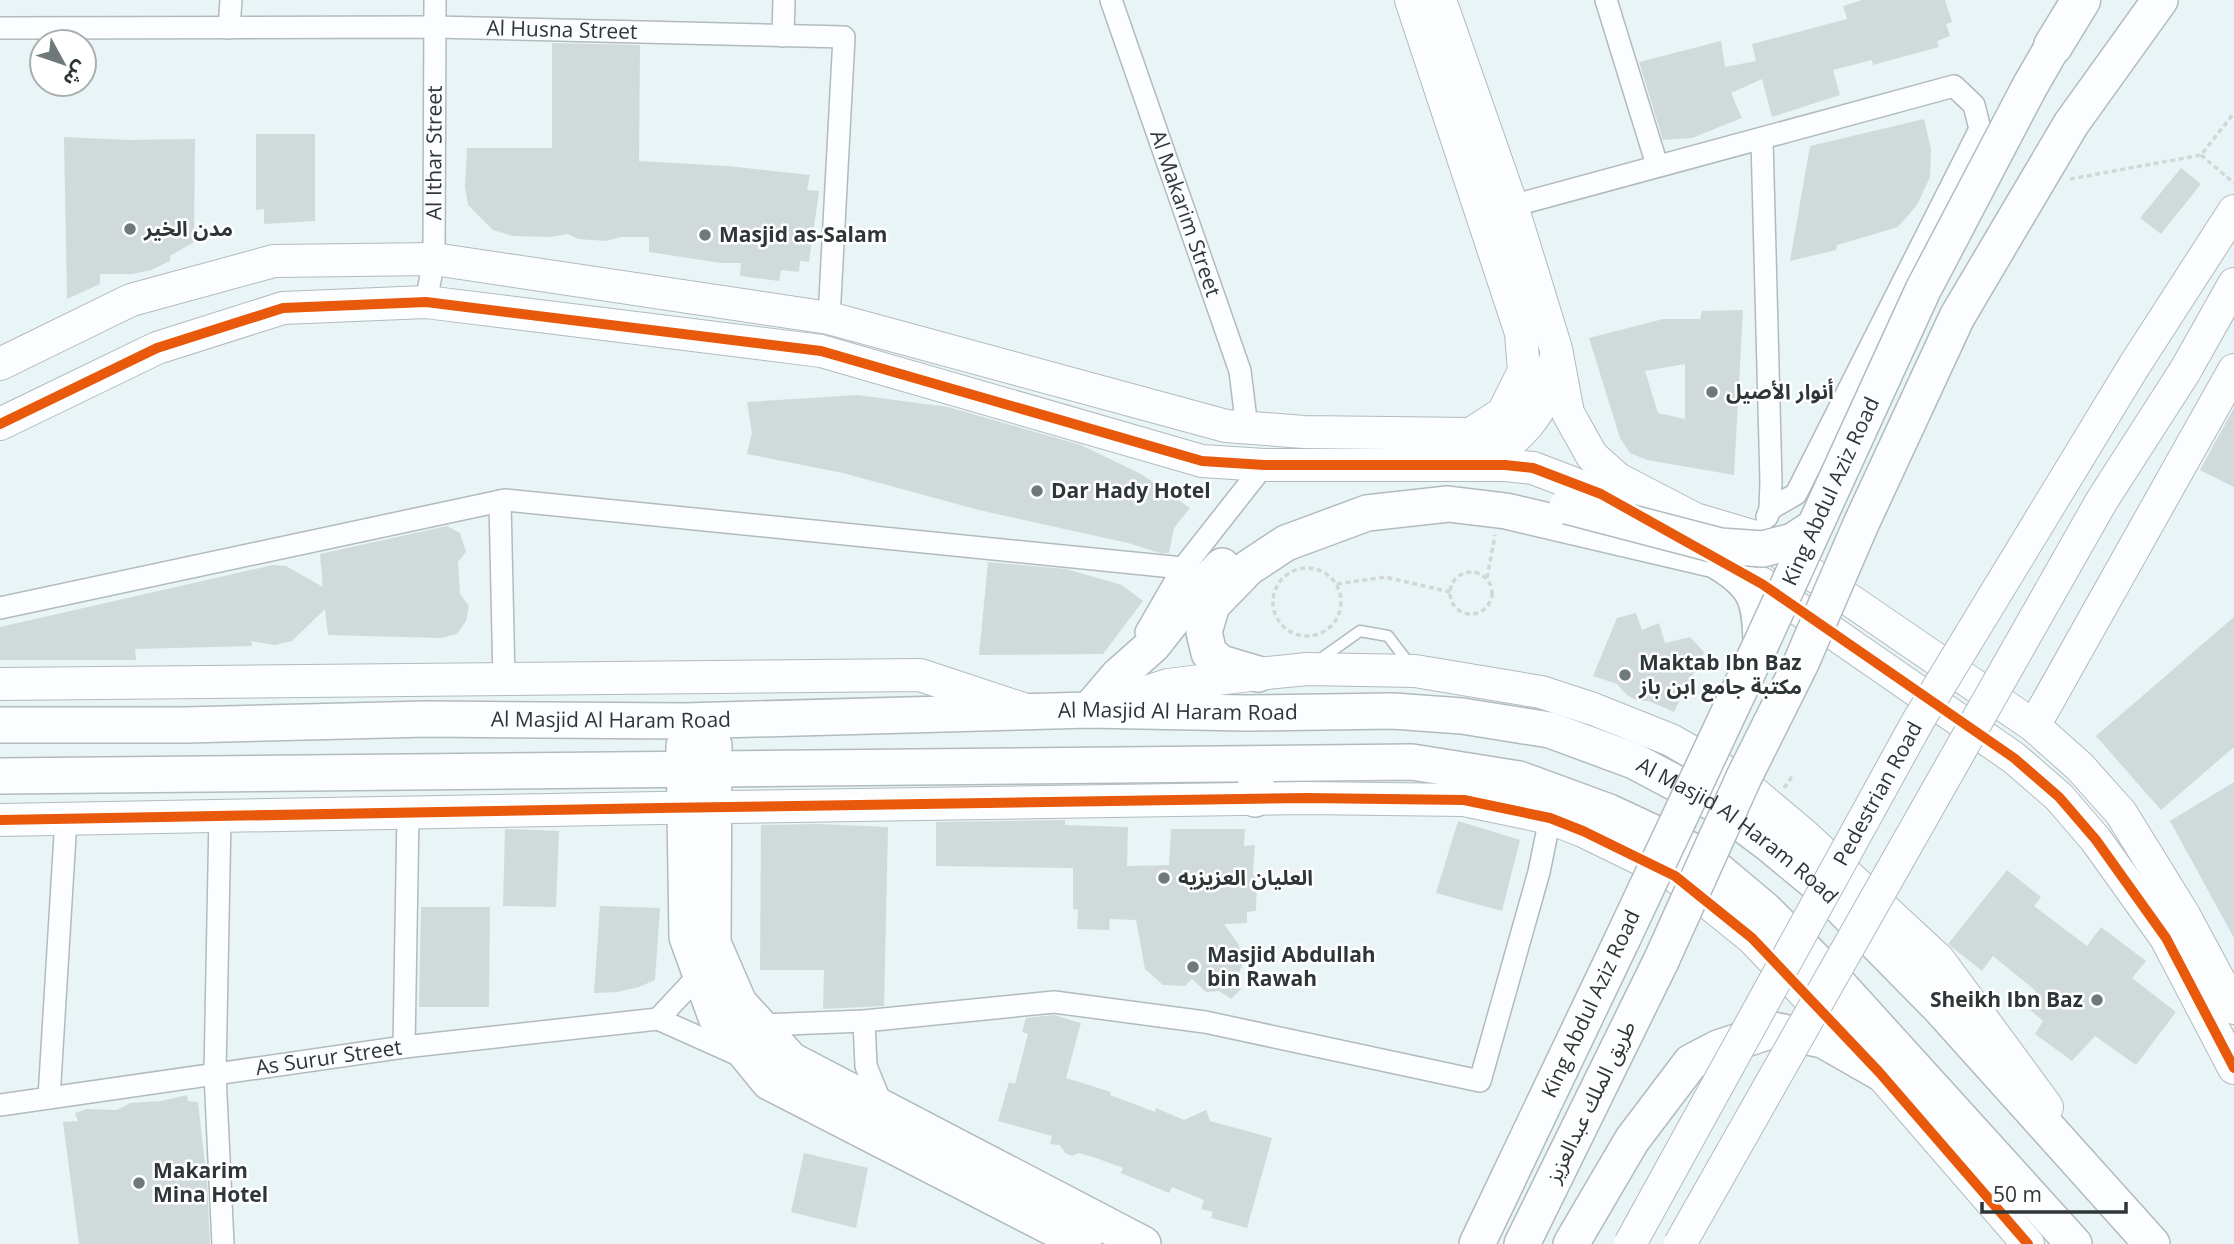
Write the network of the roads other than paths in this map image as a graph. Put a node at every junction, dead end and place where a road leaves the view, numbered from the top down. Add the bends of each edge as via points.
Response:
1 (231, 0) edge
2 (435, 0) edge
3 (784, 0) edge
4 (1111, 0) edge
5 (1411, 0) edge
6 (1440, 0) edge
7 (1606, 0) edge
8 (2074, 0) edge
9 (2081, 0) edge
10 (2160, 0) edge
11 (435, 27) junction
12 (0, 28) edge
13 (229, 28) junction
14 (783, 36) junction
15 (2053, 46) junction
16 (1762, 139) junction
17 (1657, 165) junction
18 (1512, 206) junction
19 (2234, 211) edge
20 (434, 259) junction
21 (2234, 284) edge
22 (426, 302) junction
23 (829, 318) junction
24 (1556, 349) junction
25 (0, 363) edge
26 (2234, 370) edge
27 (0, 424) edge
28 (1247, 428) junction
29 (1264, 465) junction
30 (1464, 465) junction
31 (500, 501) junction
32 (1765, 523) junction
33 (1813, 528) junction
34 (1281, 534) junction
35 (1183, 569) junction
36 (0, 608) edge
37 (1761, 644) junction
38 (1258, 674) junction
39 (1118, 676) junction
40 (504, 680) junction
41 (425, 681) junction
42 (0, 684) edge
43 (1089, 710) junction
44 (1035, 713) junction
45 (427, 719) junction
46 (700, 721) junction
47 (0, 725) edge
48 (2034, 726) junction
49 (1257, 764) junction
50 (699, 769) junction
51 (362, 773) junction
52 (0, 776) edge
53 (1255, 799) junction
54 (699, 807) junction
55 (362, 813) junction
56 (408, 813) junction
57 (220, 816) junction
58 (1550, 818) junction
59 (66, 819) junction
60 (0, 820) edge
61 (2171, 920) junction
62 (1661, 961) joint
63 (701, 974) junction
64 (2234, 1008) edge
65 (658, 1019) junction
66 (864, 1021) junction
67 (760, 1025) junction
68 (404, 1047) junction
69 (752, 1061) junction
70 (2234, 1068) edge
71 (1879, 1072) junction
72 (215, 1074) junction
73 (49, 1098) junction
74 (0, 1105) edge
75 (883, 1108) junction
76 (2125, 1212) junction
77 (223, 1244) edge
78 (1084, 1244) edge
79 (1143, 1244) edge
80 (1477, 1244) edge
81 (1522, 1244) edge
82 (1571, 1244) edge
83 (1630, 1244) edge
84 (1679, 1244) edge
85 (2028, 1244) edge
86 (2074, 1244) edge
87 (2152, 1244) edge

1 - 13 street
2 - 11 street, Al Ithar Street
3 - 14 street
4 - 28 street, Al Makarim Street via 1241,371
5 - 28 street via 1521,333 1524,371 1503,413 1471,434
6 - 18 street
7 - 17 street
8 - 15 highway
9 - 15 highway
10 - 62 main road, King Abdul Aziz Road, bridge via 2071,124 1957,317
11 - 13 street, Al Husna Street
11 - 14 street, Al Husna Street
11 - 20 street, Al Ithar Street
12 - 13 street, Al Husna Street
14 - 23 street, Al Husna Street via 844,37
15 - 33 main road, King Abdul Aziz Road, bridge via 1923,290
16 - 17 street
16 - 32 street via 1771,482
16 - 32 street via 1954,86 1974,105 1980,129 1796,494
17 - 18 street
18 - 24 street
19 - 83 street, Pedestrian Road, bridge via 1918,721
20 - 22 street, Al Ithar Street
20 - 23 street
20 - 25 street via 275,261 131,300
21 - 84 street, bridge via 2101,502
22 - 27 street via 284,308 157,348
22 - 29 street via 821,351 1202,461
23 - 28 street
24 - 30 street via 1549,388 1530,423 1493,454
24 - 32 street via 1568,413 1592,456 1618,479 1695,519
26 - 48 street
29 - 30 street
29 - 35 street
30 - 61 street via 1534,468 1601,494 1762,584 2014,758 2059,797
31 - 35 street
31 - 36 street
31 - 40 street
32 - 48 street
33 - 34 main road, bridge via 1793,541 1763,549 1720,546 1536,498 1467,485 1413,485 1346,495
33 - 37 main road, King Abdul Aziz Road, bridge
34 - 37 main road via 1402,507 1448,504 1506,511 1715,560 1737,573 1751,590 1761,611
34 - 38 main road via 1212,605 1204,632 1209,653 1221,663
34 - 39 main road via 1227,560 1153,645
35 - 39 street
37 - 80 main road, King Abdul Aziz Road, bridge
38 - 43 street via 1168,685
38 - 76 street via 1307,669 1415,671 1541,692 1671,740 1735,776 1939,960
39 - 43 main road
40 - 41 street
40 - 44 street via 920,675
41 - 42 street
41 - 45 street
43 - 44 main road, Al Masjid Al Haram Road
43 - 76 main road, Al Masjid Al Haram Road via 1393,711 1462,716 1550,730 1634,761 1717,805 1821,887 1941,1009
44 - 46 main road, Al Masjid Al Haram Road
45 - 46 main road, Al Masjid Al Haram Road
45 - 47 main road, Al Masjid Al Haram Road
46 - 50 main road
48 - 61 street via 2080,767 2121,813
49 - 50 main road, Al Masjid Al Haram Road
49 - 53 main road
49 - 86 main road, Al Masjid Al Haram Road via 1412,762 1519,779 1609,812 1697,853 1765,910 1832,976
50 - 51 main road, Al Masjid Al Haram Road
50 - 54 main road
51 - 52 main road, Al Masjid Al Haram Road
51 - 55 street
53 - 54 street
53 - 58 street via 1464,800
54 - 56 street
54 - 63 main road via 687,937
54 - 67 main road via 713,943 739,1003
55 - 56 street
55 - 57 street
56 - 68 street
57 - 59 street
57 - 72 street
58 - 66 street via 1480,1081 1205,1022 1054,1002
58 - 71 street via 1675,876 1752,938
59 - 60 street
59 - 73 street
61 - 64 street
61 - 70 street
62 - 81 main road, طريق الملك عبدالعزيز
63 - 65 street
63 - 69 main road via 716,1017
65 - 68 street, As Surur Street
65 - 69 street
66 - 67 street
66 - 75 street via 866,1066
67 - 75 main road via 791,1060
68 - 72 street, As Surur Street
69 - 78 main road via 769,1082
71 - 82 main road via 1823,1040 1773,1030 1691,1062 1632,1140
71 - 85 street
72 - 73 street, As Surur Street
72 - 77 street
73 - 74 street, As Surur Street
75 - 79 main road
76 - 87 main road, Al Masjid Al Haram Road

